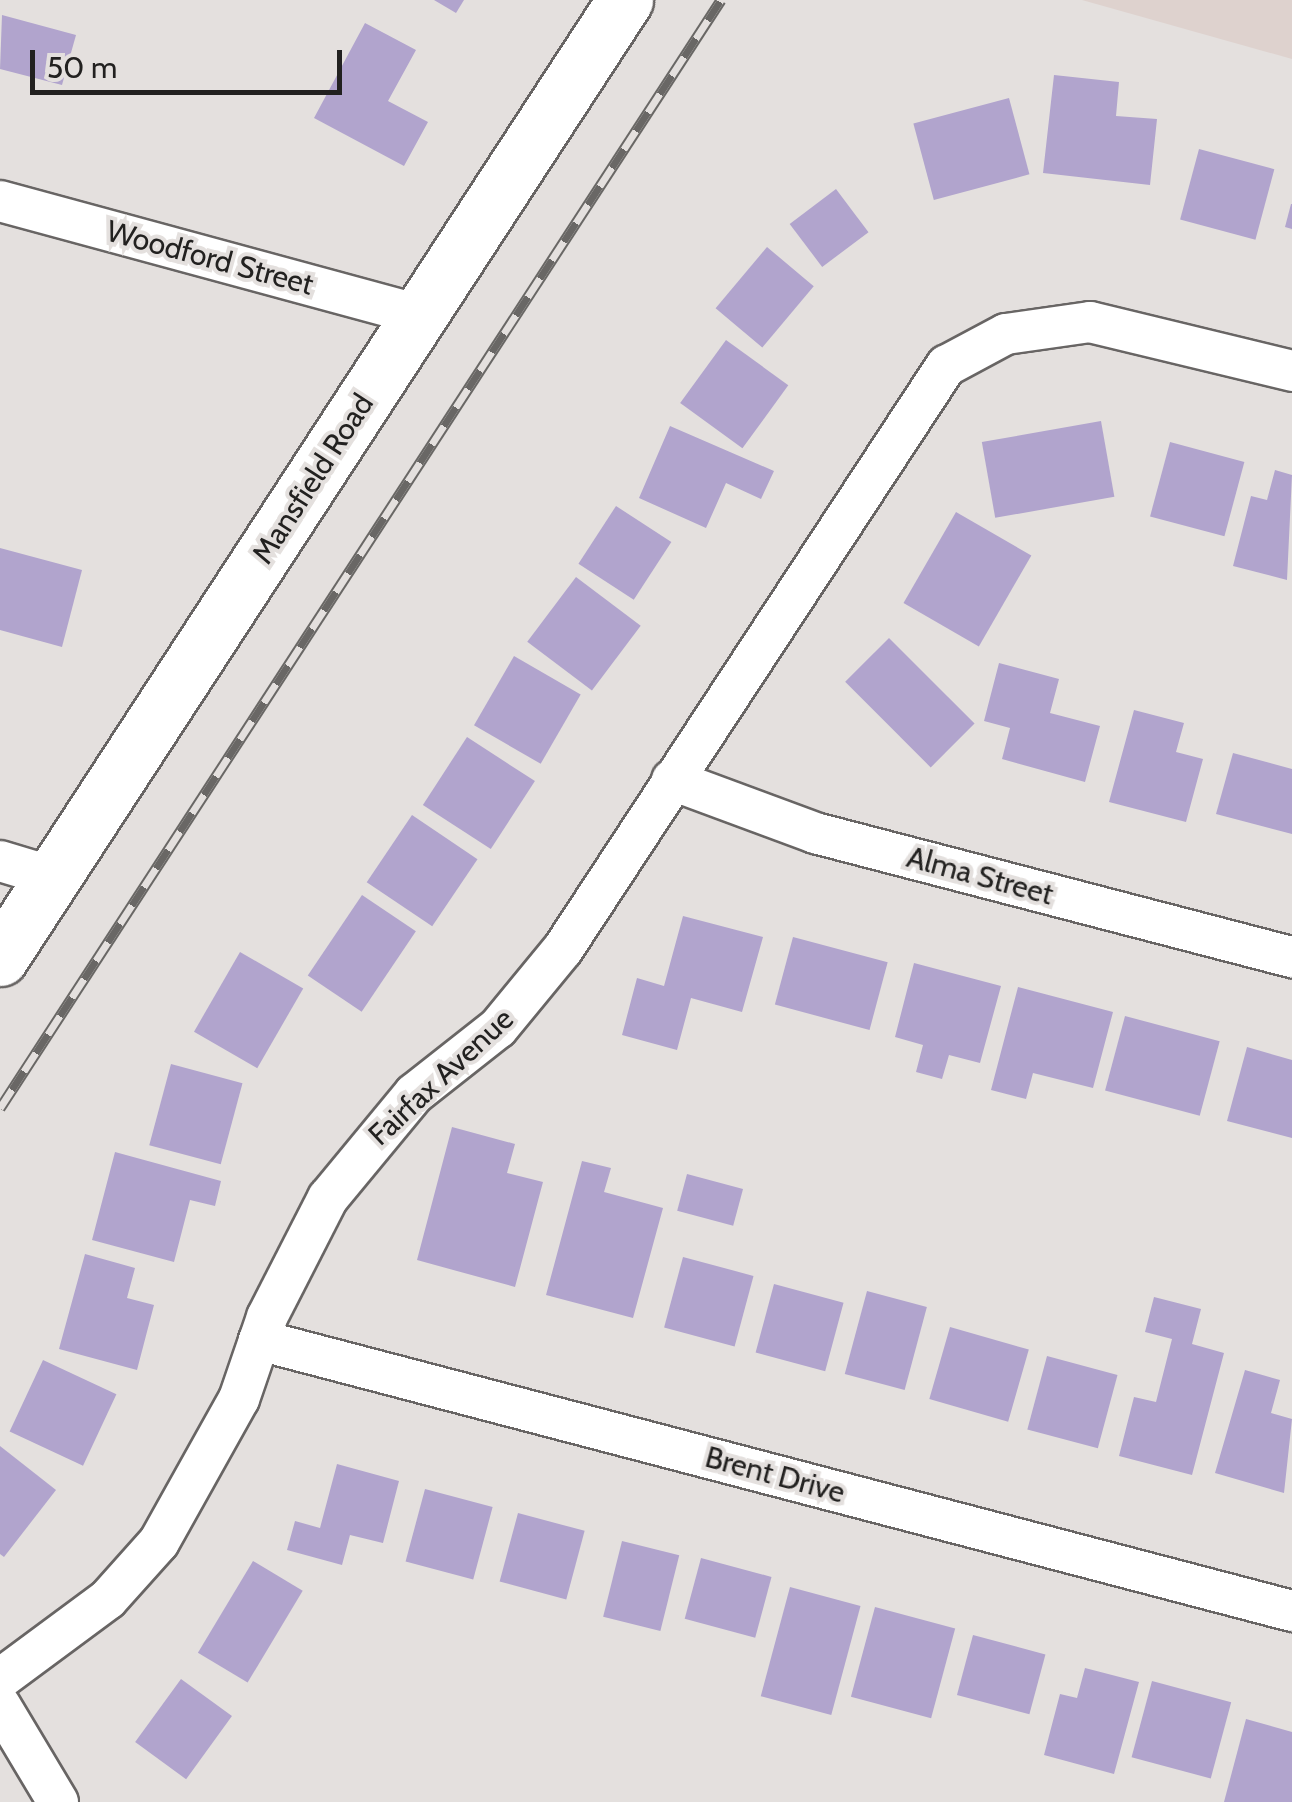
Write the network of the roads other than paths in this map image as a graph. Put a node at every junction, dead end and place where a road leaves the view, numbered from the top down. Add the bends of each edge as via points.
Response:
1 (625, 0) edge
2 (0, 201) edge
3 (419, 316) junction
4 (1292, 372) edge
5 (672, 780) junction
6 (0, 861) edge
7 (54, 877) junction
8 (1292, 957) edge
9 (0, 958) edge
10 (259, 1340) junction
11 (1292, 1612) edge
12 (0, 1679) edge
13 (0, 1705) edge
14 (58, 1802) edge

1 - 3 main road, Mansfield Road
2 - 3 street, Woodford Street
3 - 7 main road, Mansfield Road
4 - 5 street, Fairfax Avenue via 1090,322 1006,334 946,366
5 - 8 street, Alma Street via 814,833
5 - 10 street, Fairfax Avenue via 563,950 498,1028 414,1094 360,1154 300,1244
6 - 7 street
7 - 9 main road, Mansfield Road
10 - 11 street, Brent Drive
10 - 12 street, Fairfax Avenue via 232,1415 159,1542 93,1612
13 - 14 street

